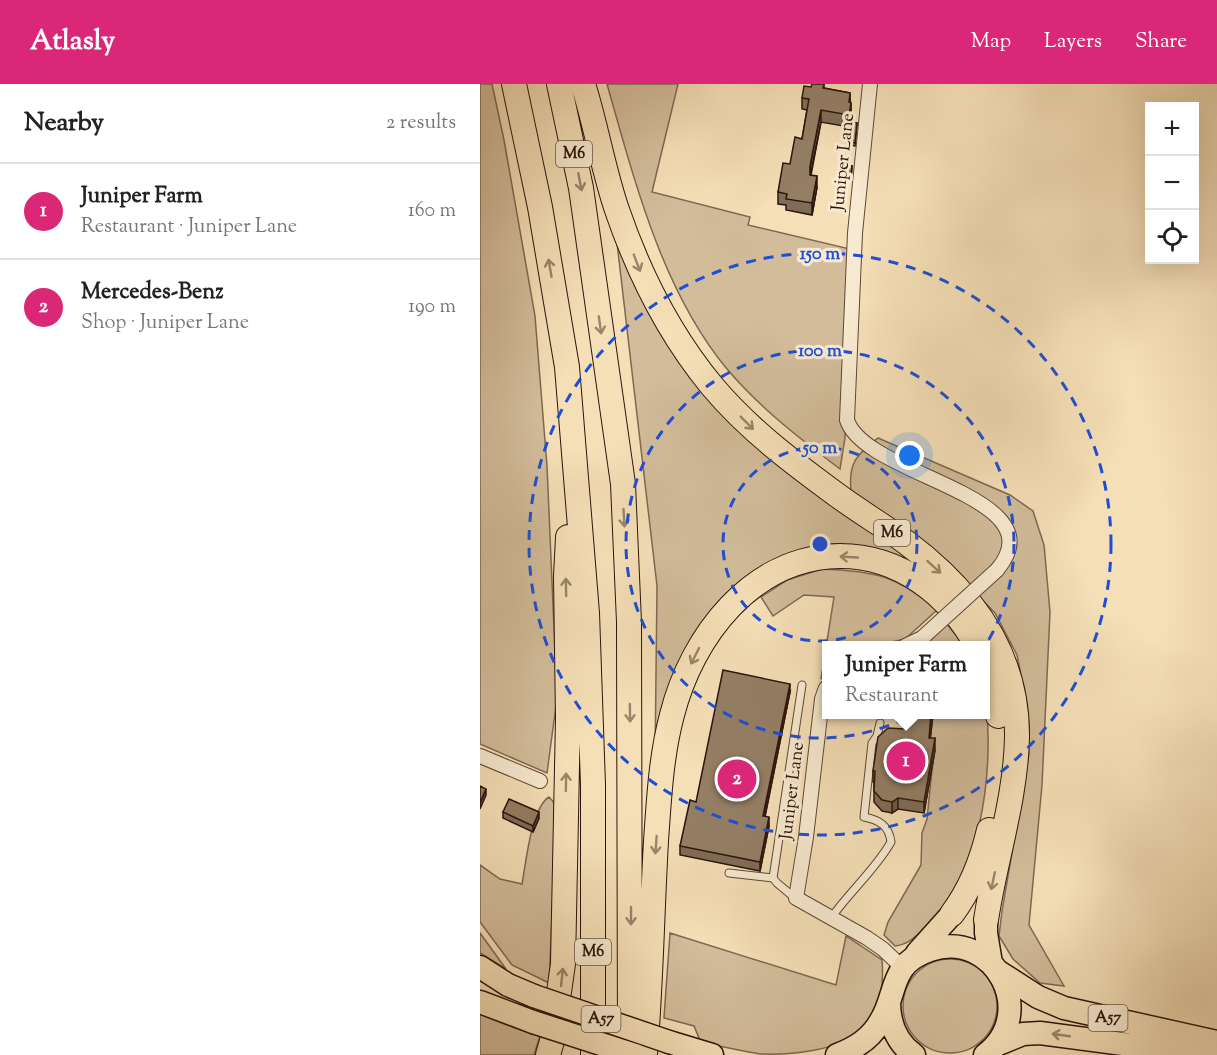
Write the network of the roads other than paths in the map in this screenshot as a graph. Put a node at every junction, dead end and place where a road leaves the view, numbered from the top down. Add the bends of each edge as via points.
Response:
1 (514, 84) edge
2 (559, 84) edge
3 (583, 84) edge
4 (870, 84) edge
5 (572, 430) junction
6 (915, 641) edge
7 (974, 641) edge
8 (990, 675) edge
9 (802, 685) dead end
10 (822, 699) edge
11 (880, 723) dead end
12 (480, 756) edge
13 (540, 781) dead end
14 (729, 873) dead end
15 (773, 878) junction
16 (796, 898) junction
17 (952, 914) joint
18 (831, 918) junction
19 (986, 920) joint
20 (908, 963) junction
21 (480, 967) edge
22 (995, 967) junction
23 (889, 1000) junction
24 (480, 1002) edge
25 (1217, 1042) edge
26 (989, 1052) edge
27 (1217, 1052) edge
28 (548, 1055) edge
29 (593, 1055) edge
30 (633, 1055) edge
31 (645, 1055) edge
32 (712, 1055) edge
33 (837, 1055) edge
34 (914, 1055) edge

5 -> 1 highway, M6 via 567,367
2 -> 30 highway, M6 via 581,188 623,484 629,622
3 -> 19 highway, M6 via 616,208 641,273 695,365 763,439 909,545 951,582 974,606 1000,651 1011,691 1017,737
4 - 6 street, Juniper Lane, bridge via 855,233 847,420 853,434 879,454 987,507 996,514 1010,540 1008,556 997,570
28 -> 5 highway, M6 via 563,964 568,718 566,576
5 - 29 highway, M6 via 588,636 593,796
7 -> 31 highway, M6 via 954,610 921,581 886,564 855,556 817,558 782,568 742,594 721,616 705,637 681,686 665,747
8 - 17 highway via 1000,727 995,801 983,855
9 - 15 lane
10 - 16 street, Juniper Lane
11 - 18 lane via 872,743 864,817 885,825 891,842
12 - 13 street
14 - 15 lane
15 - 16 lane
16 - 18 street
17 - 20 highway
18 - 20 street
19 - 22 highway
20 - 22 highway, A57 via 927,950 959,947 976,953
20 - 23 highway via 896,978
21 - 32 highway, A57, bridge via 534,996
22 - 25 highway, A57 via 1038,997 1064,1008
22 - 26 highway, A57 via 1006,986 1010,1011 1003,1035
23 - 33 highway via 873,1032
23 - 34 highway via 892,1026
24 - 30 highway, A57, bridge
27 -> 26 highway, A57 via 1040,1033 1023,1034

